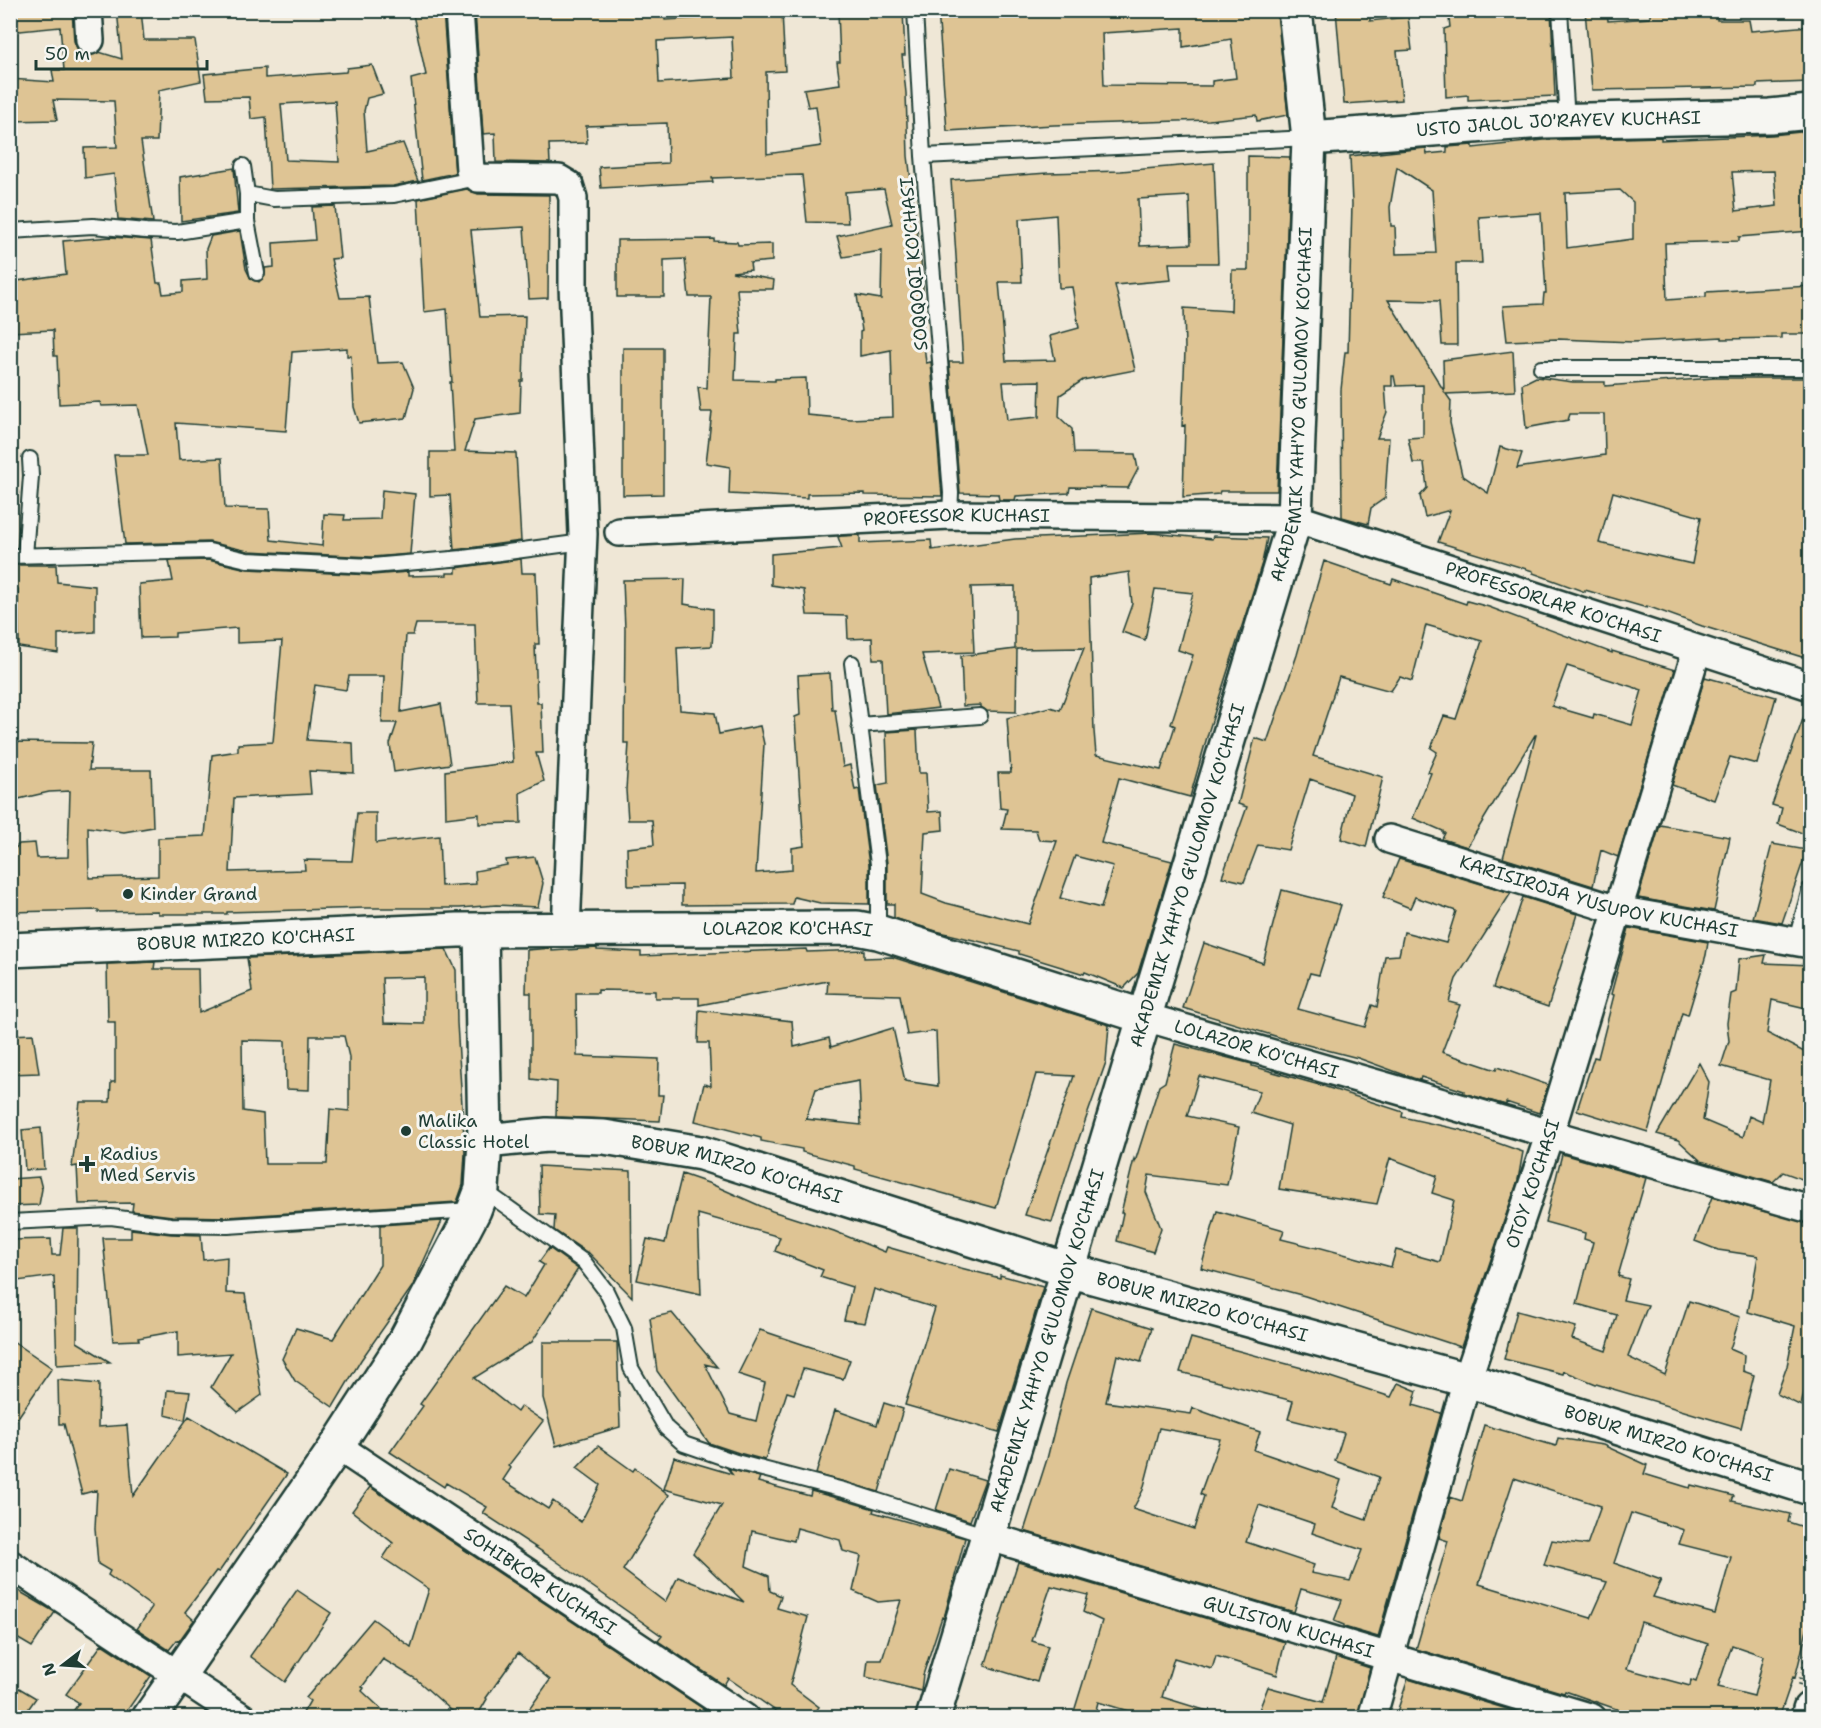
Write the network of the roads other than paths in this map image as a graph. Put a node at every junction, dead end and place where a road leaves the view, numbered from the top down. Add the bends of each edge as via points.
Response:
1 (88, 10) edge
2 (459, 10) edge
3 (915, 10) edge
4 (1294, 10) edge
5 (1560, 10) edge
6 (90, 40) dead end
7 (1810, 112) edge
8 (1567, 121) junction
9 (1309, 138) junction
10 (923, 156) junction
11 (243, 166) dead end
12 (478, 178) junction
13 (247, 194) junction
14 (247, 221) junction
15 (10, 231) edge
16 (256, 273) dead end
17 (1541, 368) dead end
18 (1810, 368) edge
19 (30, 459) dead end
20 (950, 514) junction
21 (1295, 518) junction
22 (619, 532) dead end
23 (583, 542) junction
24 (10, 556) edge
25 (25, 556) junction
26 (1697, 650) junction
27 (852, 663) dead end
28 (1810, 686) edge
29 (980, 716) dead end
30 (859, 725) junction
31 (1389, 839) dead end
32 (1810, 889) edge
33 (1617, 910) junction
34 (481, 930) junction
35 (566, 930) junction
36 (878, 932) junction
37 (1803, 942) edge
38 (10, 950) edge
39 (1145, 1017) junction
40 (1550, 1132) junction
41 (485, 1141) junction
42 (478, 1199) junction
43 (1810, 1209) edge
44 (10, 1222) edge
45 (1068, 1270) junction
46 (1467, 1380) junction
47 (337, 1446) junction
48 (1810, 1488) edge
49 (987, 1536) junction
50 (10, 1564) edge
51 (1389, 1657) junction
52 (178, 1674) junction
53 (149, 1718) edge
54 (243, 1718) edge
55 (745, 1718) edge
56 (933, 1718) edge
57 (1372, 1718) edge
58 (1592, 1718) edge

1 - 6 street
2 - 12 street via 470,170
3 - 10 lane, SOQQOQI KO'CHASI
4 - 9 street, AKADEMIK YAH'YO G'ULOMOV KO'CHASI
5 - 8 lane
7 - 8 street, USTO JALOL JO'RAYEV KUCHASI
8 - 9 street, USTO JALOL JO'RAYEV KUCHASI
9 - 10 lane
9 - 21 street, AKADEMIK YAH'YO G'ULOMOV KO'CHASI
10 - 20 lane, SOQQOQI KO'CHASI
11 - 13 lane
12 - 13 lane via 394,195 274,199
12 - 23 street via 559,180 569,185 573,198
13 - 14 lane
14 - 15 lane via 177,232 93,226
14 - 16 lane
17 - 18 lane
19 - 25 lane
20 - 21 street, PROFESSOR KUCHASI
20 - 22 street, PROFESSOR KUCHASI
21 - 26 street, PROFESSORLAR KO'CHASI
21 - 39 street, AKADEMIK YAH'YO G'ULOMOV KO'CHASI
23 - 25 lane via 372,566 247,560 208,551
23 - 35 street
24 - 25 lane
26 - 28 street, PROFESSORLAR KO'CHASI
26 - 33 street, OTOY KO'CHASI
27 - 30 lane
29 - 30 lane
30 - 36 lane via 878,864
31 - 33 street, KARISIROJA YUSUPOV KUCHASI
32 - 37 lane
33 - 37 street, KARISIROJA YUSUPOV KUCHASI
33 - 40 street, OTOY KO'CHASI
34 - 35 street, LOLAZOR KO'CHASI
34 - 38 street, BOBUR MIRZO KO'CHASI
34 - 41 street
35 - 36 street, LOLAZOR KO'CHASI via 857,928
36 - 39 street, LOLAZOR KO'CHASI
39 - 40 street, LOLAZOR KO'CHASI
39 - 45 street, AKADEMIK YAH'YO G'ULOMOV KO'CHASI
40 - 43 street, LOLAZOR KO'CHASI
40 - 46 street, OTOY KO'CHASI
41 - 42 street
41 - 45 street, BOBUR MIRZO KO'CHASI via 548,1135 604,1137 701,1153
42 - 44 lane via 228,1226 171,1225 111,1217
42 - 47 street via 405,1341
42 - 49 lane via 584,1262 606,1291 624,1328 631,1368 666,1428 684,1444
45 - 46 street, BOBUR MIRZO KO'CHASI
45 - 49 street, AKADEMIK YAH'YO G'ULOMOV KO'CHASI
46 - 48 street, BOBUR MIRZO KO'CHASI
46 - 51 street, OTOY KO'CHASI
47 - 52 street
47 - 55 street, SOHIBKOR KUCHASI
49 - 51 street, GULISTON KUCHASI
49 - 56 street, AKADEMIK YAH'YO G'ULOMOV KO'CHASI
50 - 52 street
51 - 57 street, OTOY KO'CHASI
51 - 58 street, GULISTON KUCHASI
52 - 53 street
52 - 54 street

